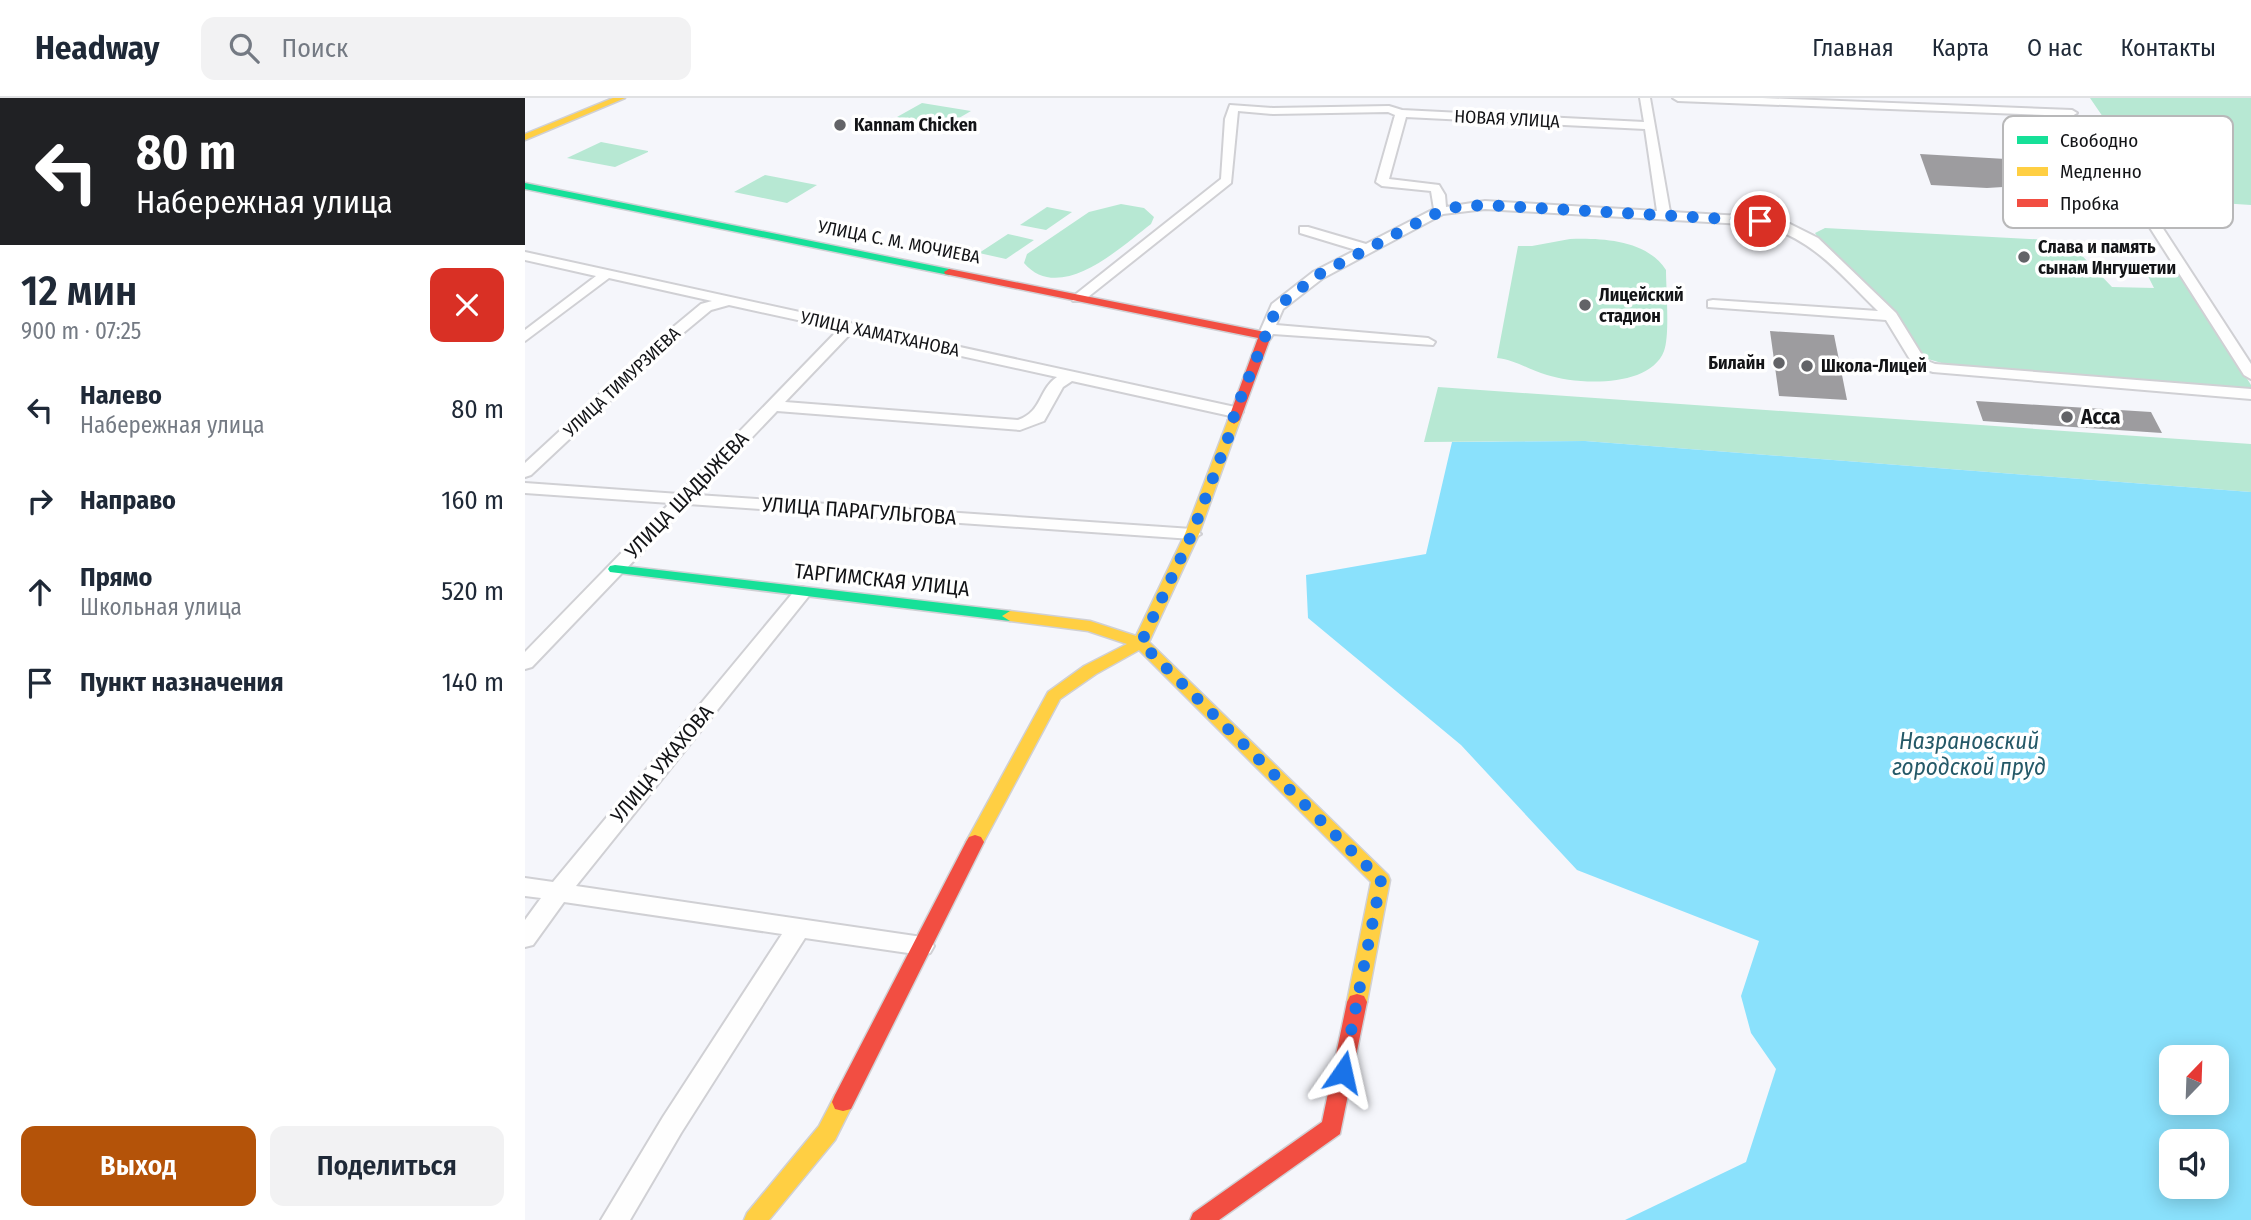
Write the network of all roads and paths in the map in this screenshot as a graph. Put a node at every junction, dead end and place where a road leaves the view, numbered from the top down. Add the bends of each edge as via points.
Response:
1 (621, 98) edge
2 (1644, 98) edge
3 (1678, 98) edge
4 (1394, 107) edge
5 (2072, 113) dead end
6 (1650, 126) junction
7 (525, 136) edge
8 (525, 186) edge
9 (1440, 211) junction
10 (1664, 215) junction
11 (2156, 228) edge
12 (1304, 230) dead end
13 (1368, 249) junction
14 (525, 257) edge
15 (605, 275) junction
16 (1078, 298) junction
17 (725, 302) junction
18 (1713, 304) dead end
19 (1891, 316) junction
20 (849, 327) junction
21 (1266, 332) junction
22 (525, 337) edge
23 (1428, 342) dead end
24 (1070, 375) junction
25 (2251, 375) edge
26 (2251, 394) edge
27 (772, 406) junction
28 (1235, 412) junction
29 (525, 472) edge
30 (525, 488) edge
31 (682, 499) junction
32 (1192, 534) junction
33 (615, 569) junction
34 (802, 593) junction
35 (1141, 643) junction
36 (525, 663) edge
37 (525, 887) edge
38 (558, 892) junction
39 (798, 929) junction
40 (525, 938) edge
41 (922, 946) junction
42 (615, 1220) edge
43 (755, 1220) edge
44 (1201, 1220) edge

1 - 7 street
2 - 6 street
3 - 5 street
4 - 6 street, НОВАЯ УЛИЦА
4 - 9 street via 1382,182 1435,188
4 - 16 street, НОВАЯ УЛИЦА via 1234,107 1227,180
6 - 10 street
8 - 16 street, УЛИЦА С. М. МОЧИЕВА
9 - 10 street via 1476,205
9 - 13 street
10 - 19 street via 1760,221 1796,231 1813,241
11 - 25 street
12 - 13 street
13 - 21 street via 1318,275 1277,307
14 - 15 street, УЛИЦА ХАМАТХАНОВА
15 - 17 street, УЛИЦА ХАМАТХАНОВА
15 - 22 street
16 - 21 street, УЛИЦА С. М. МОЧИЕВА
17 - 20 street, УЛИЦА ХАМАТХАНОВА
17 - 29 street, УЛИЦА ТИМУРЗИЕВА via 706,307 671,336
18 - 19 street
19 - 26 street via 1919,363 1933,368
20 - 24 street, УЛИЦА ХАМАТХАНОВА
20 - 27 street, УЛИЦА ШАДЫЖЕВА
21 - 23 street
21 - 28 street
24 - 27 street via 1057,384 1038,418 1020,425
24 - 28 street, УЛИЦА ХАМАТХАНОВА
27 - 31 street, УЛИЦА ШАДЫЖЕВА
28 - 32 street
30 - 31 street, УЛИЦА ПАРАГУЛЬГОВА
31 - 32 street, УЛИЦА ПАРАГУЛЬГОВА
31 - 33 street, УЛИЦА ШАДЫЖЕВА
32 - 35 street
33 - 34 street, ТАРГИМСКАЯ УЛИЦА
33 - 36 street, УЛИЦА ШАДЫЖЕВА
34 - 35 street, ТАРГИМСКАЯ УЛИЦА via 1090,626
34 - 38 street, УЛИЦА УЖАХОВА
35 - 41 street via 1054,696
35 - 44 street via 1381,880 1332,1127
37 - 38 street
38 - 39 street
38 - 40 street, УЛИЦА УЖАХОВА
39 - 41 street
39 - 42 street
41 - 43 street via 827,1133

